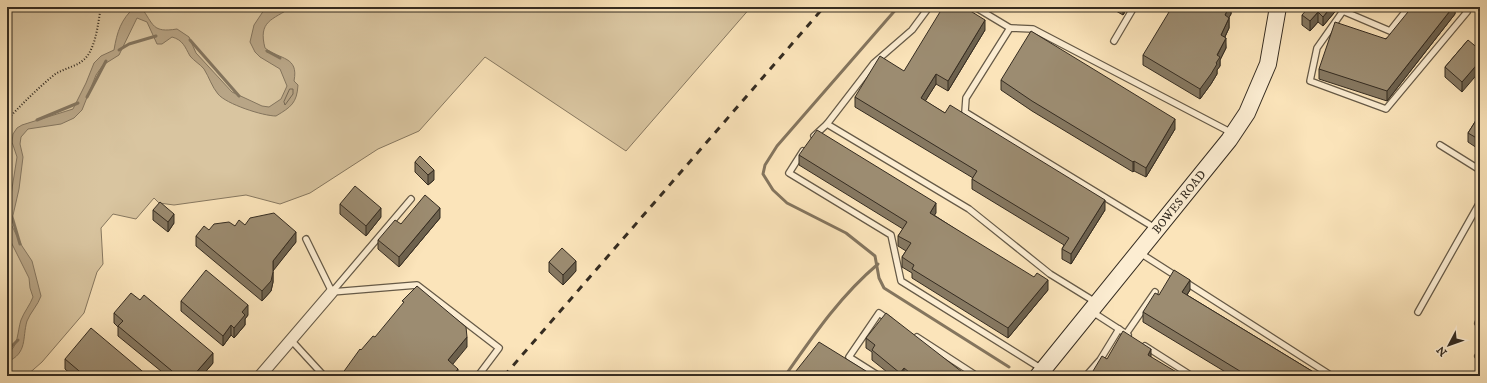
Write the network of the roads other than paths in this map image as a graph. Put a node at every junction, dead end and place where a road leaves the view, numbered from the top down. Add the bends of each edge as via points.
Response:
1 (929, 7) edge
2 (975, 7) edge
3 (1134, 7) edge
4 (1278, 7) edge
5 (1409, 7) edge
6 (1461, 7) edge
7 (1344, 9) edge
8 (1010, 28) junction
9 (1114, 41) dead end
10 (827, 124) junction
11 (1234, 134) junction
12 (810, 140) edge
13 (1440, 145) dead end
14 (806, 147) edge
15 (1480, 170) edge
16 (411, 199) dead end
17 (1480, 202) edge
18 (1157, 229) junction
19 (306, 239) dead end
20 (1139, 252) junction
21 (332, 292) junction
22 (1155, 292) edge
23 (1094, 307) junction
24 (1418, 312) dead end
25 (1480, 319) edge
26 (892, 321) edge
27 (1480, 324) edge
28 (1119, 329) junction
29 (912, 334) edge
30 (1126, 334) junction
31 (1133, 338) edge
32 (291, 340) junction
33 (1139, 342) edge
34 (1040, 373) edge
35 (260, 376) edge
36 (324, 376) edge
37 (478, 376) edge
38 (879, 376) edge
39 (977, 376) edge
40 (1086, 376) edge
41 (1192, 376) edge
42 (1332, 376) edge

1 - 10 lane via 912,30 874,63
2 - 8 lane
3 - 9 lane
4 - 11 street, BOWES ROAD via 1268,64 1247,113
5 - 7 lane via 1390,31
6 - 7 lane via 1467,12 1386,109 1310,81 1317,48
8 - 11 lane via 1033,29
8 - 18 lane via 966,98 965,112
10 - 12 lane
10 - 23 lane via 969,209
11 - 18 street, BOWES ROAD
13 - 15 lane
14 - 34 lane via 789,173 891,235 901,281
16 - 21 lane
17 - 24 lane
18 - 20 street, BOWES ROAD
19 - 21 lane
20 - 23 street, BOWES ROAD
20 - 42 lane
21 - 32 street
21 - 37 lane via 417,285 499,348
22 - 30 lane
23 - 28 lane
23 - 34 street, BOWES ROAD
25 - 27 lane
26 - 38 lane via 879,313 849,357
28 - 30 lane
28 - 40 lane via 1100,360
29 - 39 lane
30 - 31 lane
32 - 35 street
32 - 36 lane
33 - 41 lane

